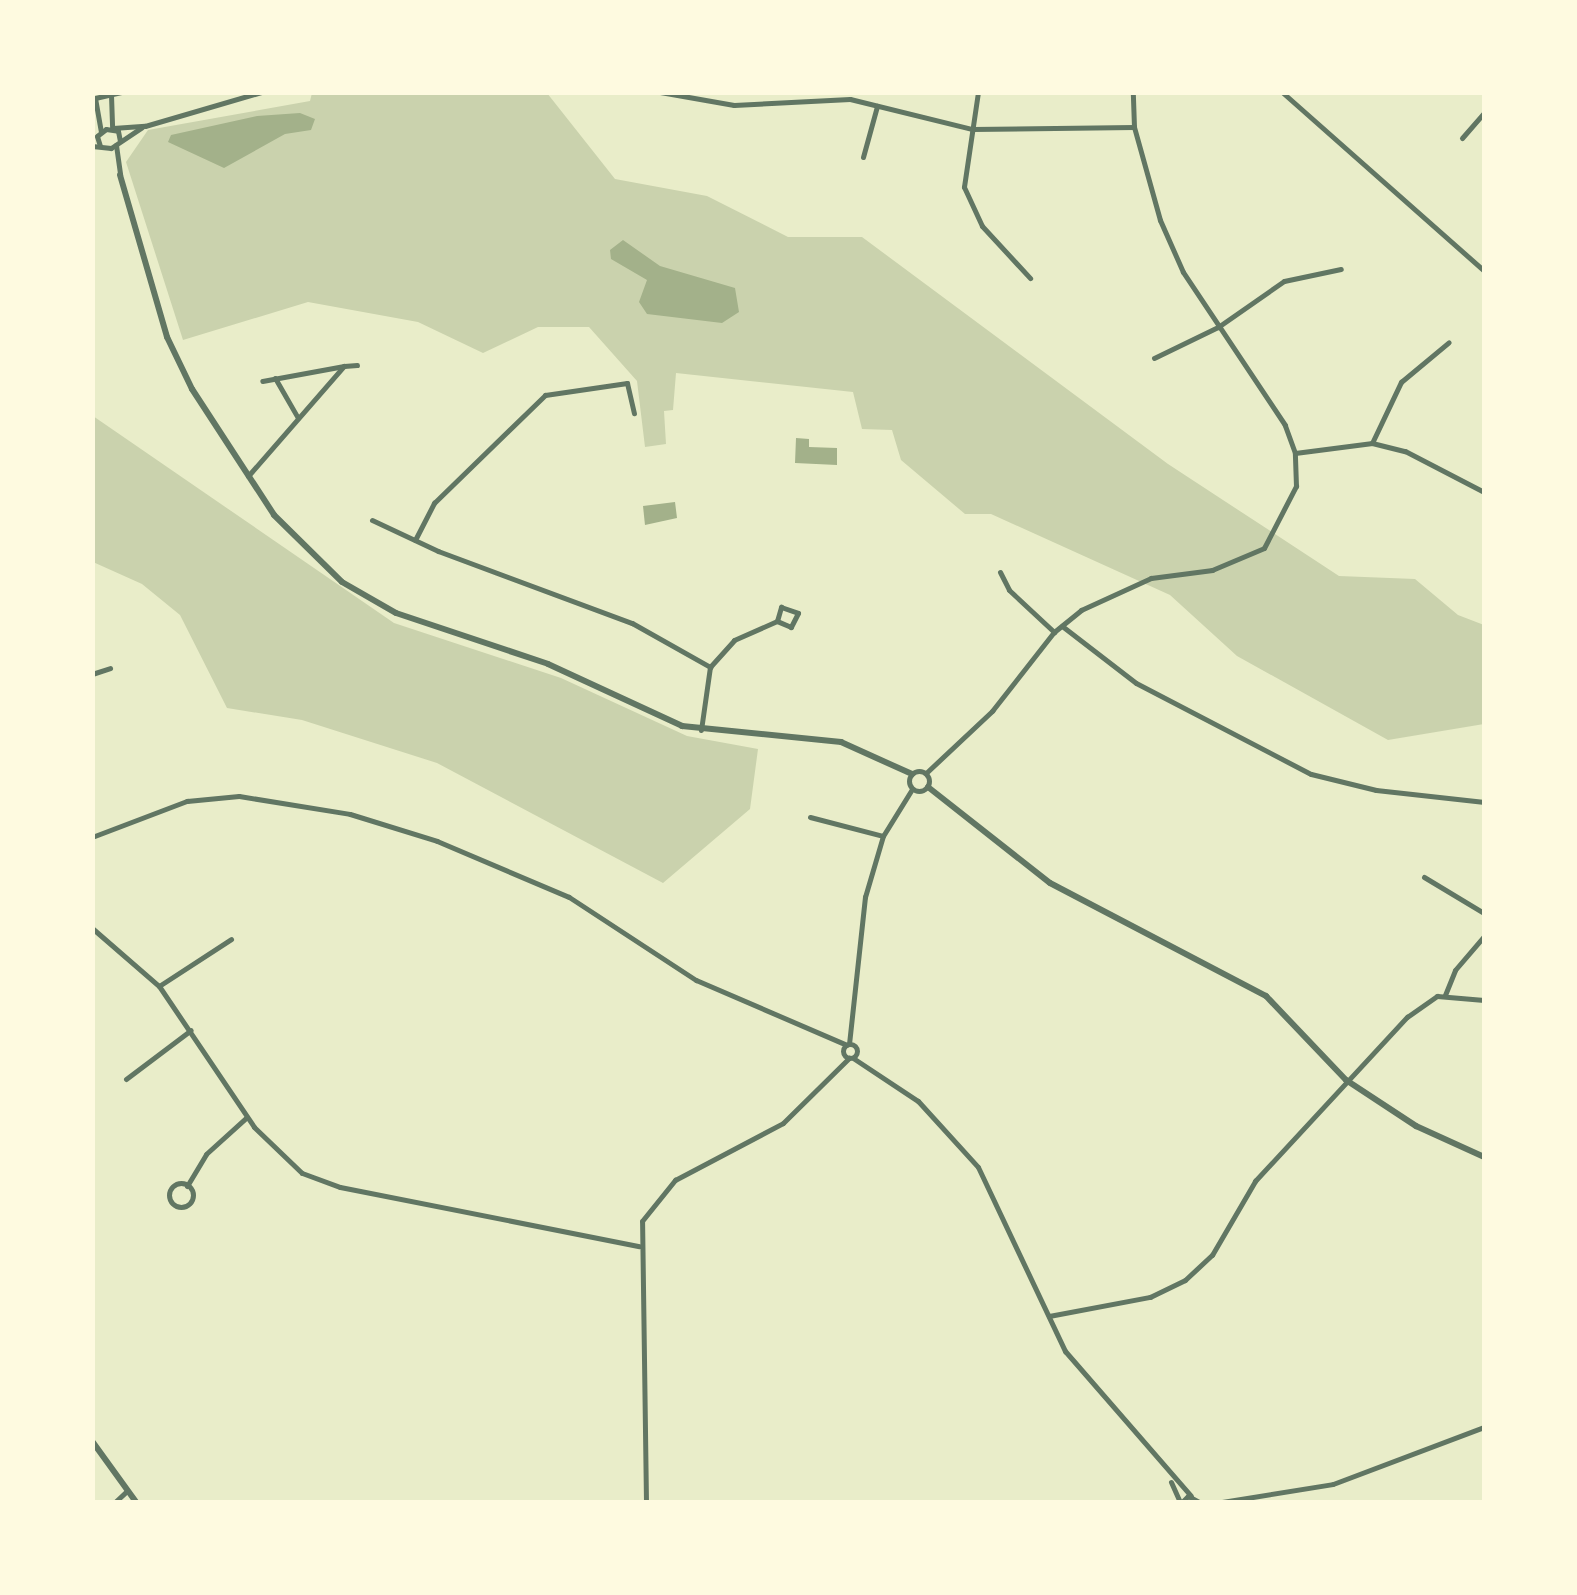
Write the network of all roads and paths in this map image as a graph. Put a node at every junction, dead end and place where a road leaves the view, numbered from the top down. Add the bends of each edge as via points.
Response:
1 (122, 92) edge
2 (261, 92) edge
3 (660, 92) edge
4 (735, 92) edge
5 (978, 92) edge
6 (1133, 92) edge
7 (1282, 92) edge
8 (111, 95) edge
9 (851, 96) edge
10 (94, 98) edge
11 (734, 106) junction
12 (878, 106) junction
13 (1484, 113) edge
14 (145, 126) junction
15 (1134, 127) junction
16 (112, 128) junction
17 (972, 129) junction
18 (97, 133) edge
19 (1462, 138) dead end
20 (118, 143) junction
21 (92, 146) edge
22 (104, 149) junction
23 (863, 156) dead end
24 (120, 175) junction
25 (1341, 269) dead end
26 (1484, 271) edge
27 (1030, 278) dead end
28 (1218, 327) junction
29 (1449, 342) dead end
30 (1154, 358) dead end
31 (344, 366) junction
32 (356, 366) dead end
33 (275, 378) junction
34 (262, 381) dead end
35 (634, 413) dead end
36 (298, 418) junction
37 (1372, 443) junction
38 (1296, 453) junction
39 (248, 476) junction
40 (1484, 492) edge
41 (372, 520) dead end
42 (415, 540) junction
43 (1000, 572) dead end
44 (777, 621) junction
45 (1062, 626) junction
46 (1054, 632) junction
47 (710, 666) junction
48 (110, 668) dead end
49 (92, 674) edge
50 (701, 730) junction
51 (926, 773) junction
52 (912, 774) junction
53 (928, 787) junction
54 (912, 789) junction
55 (1484, 802) edge
56 (810, 818) dead end
57 (883, 836) junction
58 (92, 837) edge
59 (1424, 877) dead end
60 (1484, 913) edge
61 (92, 928) edge
62 (1484, 936) edge
63 (231, 939) dead end
64 (159, 986) junction
65 (1445, 994) junction
66 (1484, 1000) edge
67 (191, 1030) junction
68 (850, 1051) junction
69 (126, 1079) dead end
70 (1346, 1080) junction
71 (248, 1116) junction
72 (1484, 1157) edge
73 (188, 1186) junction
74 (639, 1246) junction
75 (1049, 1316) junction
76 (1484, 1427) edge
77 (92, 1440) edge
78 (1169, 1474) junction
79 (127, 1491) junction
80 (1197, 1500) edge
81 (115, 1502) edge
82 (136, 1502) edge
83 (646, 1502) edge
84 (1181, 1502) edge
85 (1222, 1502) edge

1 - 8 street
2 - 14 street
3 - 11 street
4 - 11 street
5 - 17 street
6 - 15 street
7 - 26 street
8 - 10 street
8 - 16 street
9 - 11 street
9 - 12 street
10 - 18 street
12 - 17 street
12 - 23 street
13 - 19 street
14 - 16 street
14 - 20 street
15 - 17 street
15 - 28 street via 1160,220
16 - 18 street
16 - 20 street
17 - 27 street via 964,187 982,226
18 - 22 street
20 - 22 street
20 - 24 street
21 - 22 street
22 - 24 street
24 - 39 street via 168,336
25 - 28 street via 1284,282
28 - 30 street
28 - 38 street via 1266,393
29 - 37 street via 1401,382
31 - 32 street
31 - 33 street
31 - 36 street
33 - 34 street
33 - 36 street
35 - 42 street via 627,382 545,394 434,503
36 - 39 street
37 - 38 street
37 - 40 street via 1405,451
38 - 45 street via 1292,499 1264,548 1212,570 1151,578 1103,597
39 - 50 street via 306,552 396,614 548,664
41 - 42 street
42 - 47 street via 632,623
43 - 46 street via 1009,590
44 - 44 street via 791,627 798,613 785,605
44 - 47 street via 734,640
45 - 46 street
45 - 55 street via 1136,683 1311,774 1376,790
46 - 51 street via 992,712
47 - 50 street
48 - 49 street
50 - 52 street via 841,742
51 - 52 street
51 - 53 street
52 - 54 street
53 - 54 street
53 - 70 street via 1050,883 1266,996
54 - 57 street
56 - 57 street
57 - 68 street via 864,897
58 - 68 street via 186,801 239,796 350,814 437,841 569,896 696,980 764,1004
59 - 60 street
61 - 64 street
62 - 65 street via 1455,970
63 - 64 street
64 - 67 street
65 - 66 street
65 - 70 street via 1419,1006
67 - 69 street
67 - 71 street
68 - 74 street via 770,1132 666,1187 642,1221
68 - 75 street via 918,1101 978,1167
70 - 72 street via 1416,1126
70 - 75 street via 1255,1182 1212,1255 1185,1280 1150,1297
71 - 73 street via 206,1154
71 - 74 street via 278,1156 340,1187
73 - 73 street via 171,1188 174,1205 190,1202
74 - 83 street
75 - 78 street via 1082,1377 1152,1445
76 - 85 street via 1333,1484
77 - 79 street
78 - 80 street
78 - 84 street
79 - 81 street
79 - 82 street
80 - 84 street

